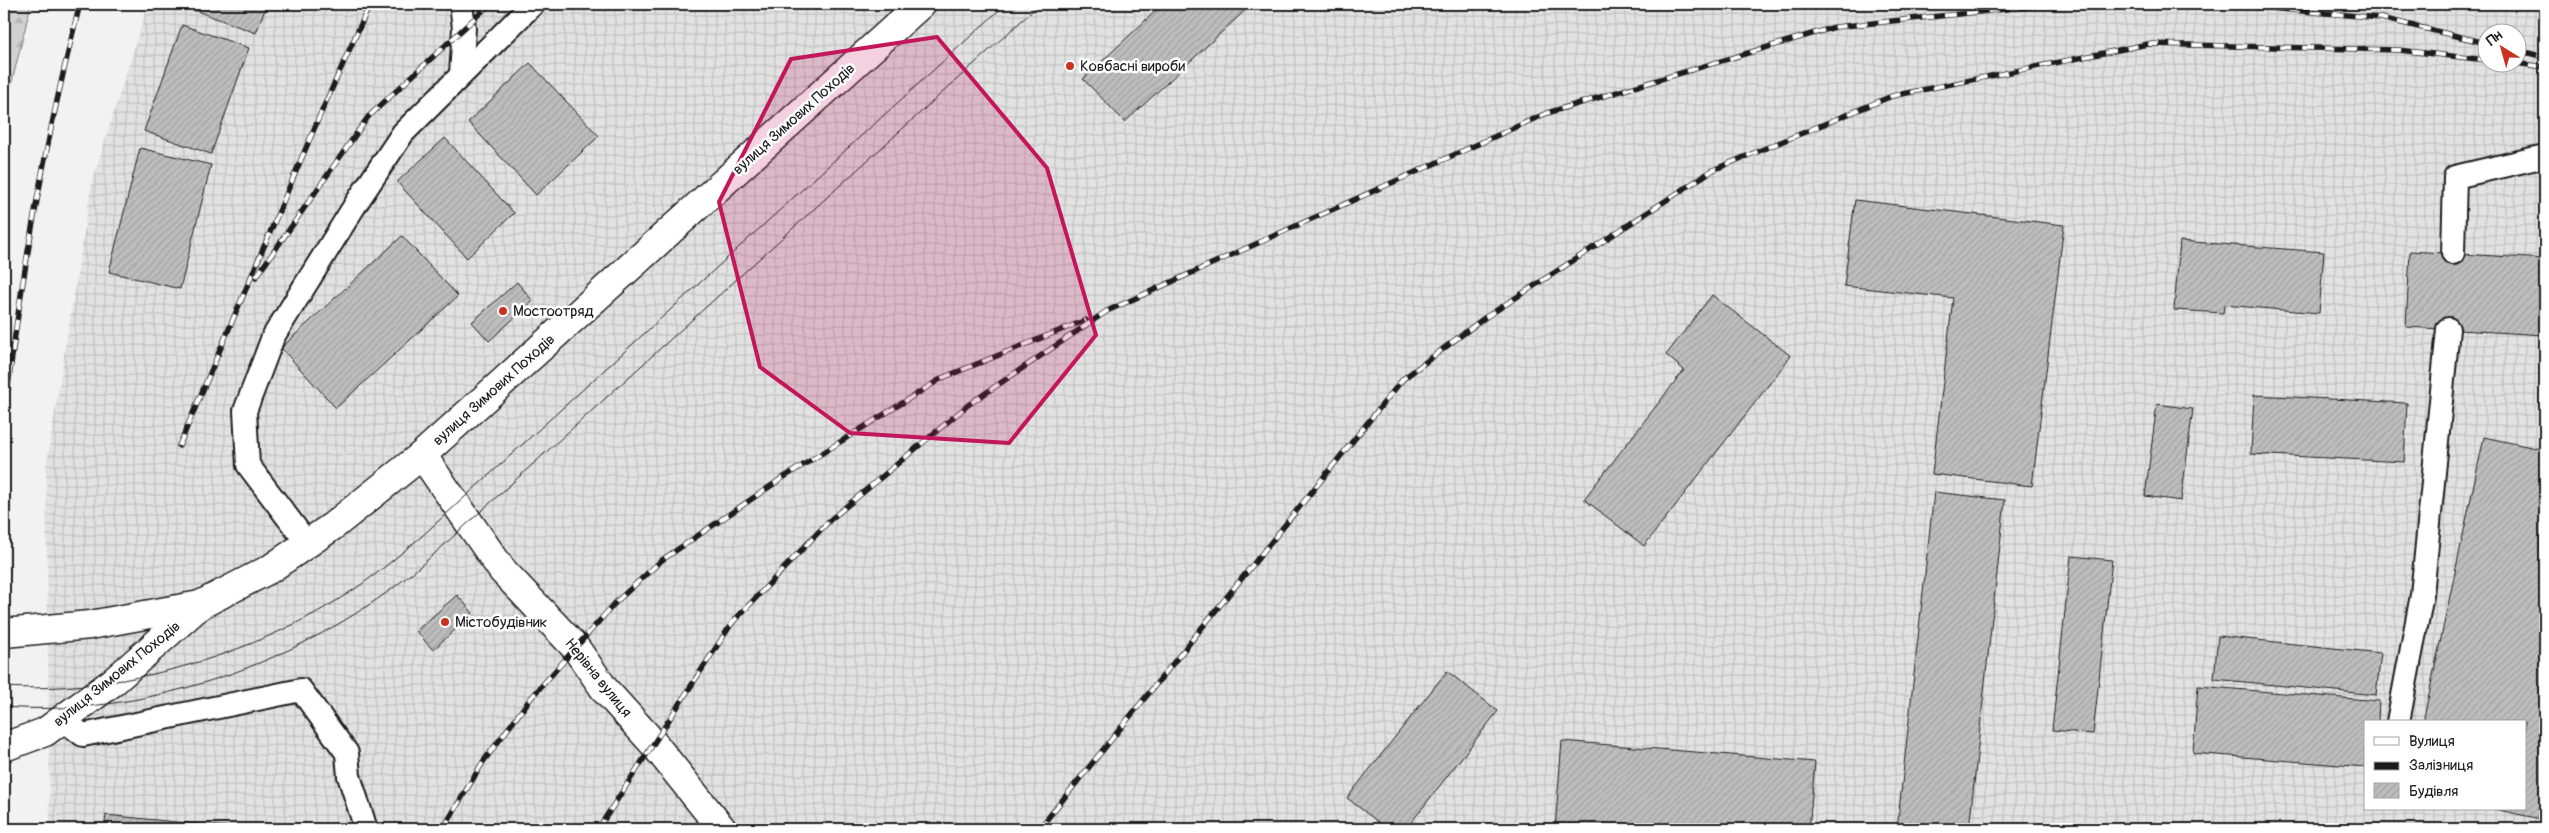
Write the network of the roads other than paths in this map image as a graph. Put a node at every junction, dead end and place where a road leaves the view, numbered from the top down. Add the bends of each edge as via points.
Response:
1 (461, 4) edge
2 (532, 4) edge
3 (921, 4) edge
4 (461, 74) junction
5 (2545, 156) edge
6 (2453, 253) dead end
7 (2448, 329) dead end
8 (422, 455) junction
9 (307, 543) junction
10 (200, 605) junction
11 (4, 633) edge
12 (62, 719) junction
13 (2398, 720) edge
14 (4, 747) edge
15 (366, 829) edge
16 (722, 829) edge

1 - 4 lane via 464,28
2 - 4 lane
3 - 8 main road, вулиця Зимових Походів
4 - 9 lane via 403,134 357,202 273,337 245,411 248,466
5 - 6 lane via 2455,177
7 - 13 lane via 2422,595
8 - 9 main road, вулиця Зимових Походів
8 - 16 main road, Нерівна вулиця via 502,570 575,647 605,690 654,744
9 - 10 main road, вулиця Зимових Походів via 270,569
10 - 11 main road, вулиця Зимових Походів via 90,625
10 - 12 main road, вулиця Зимових Походів via 113,682
12 - 14 main road, вулиця Зимових Походів via 45,732
12 - 15 lane via 83,735 300,690 347,753 349,776

